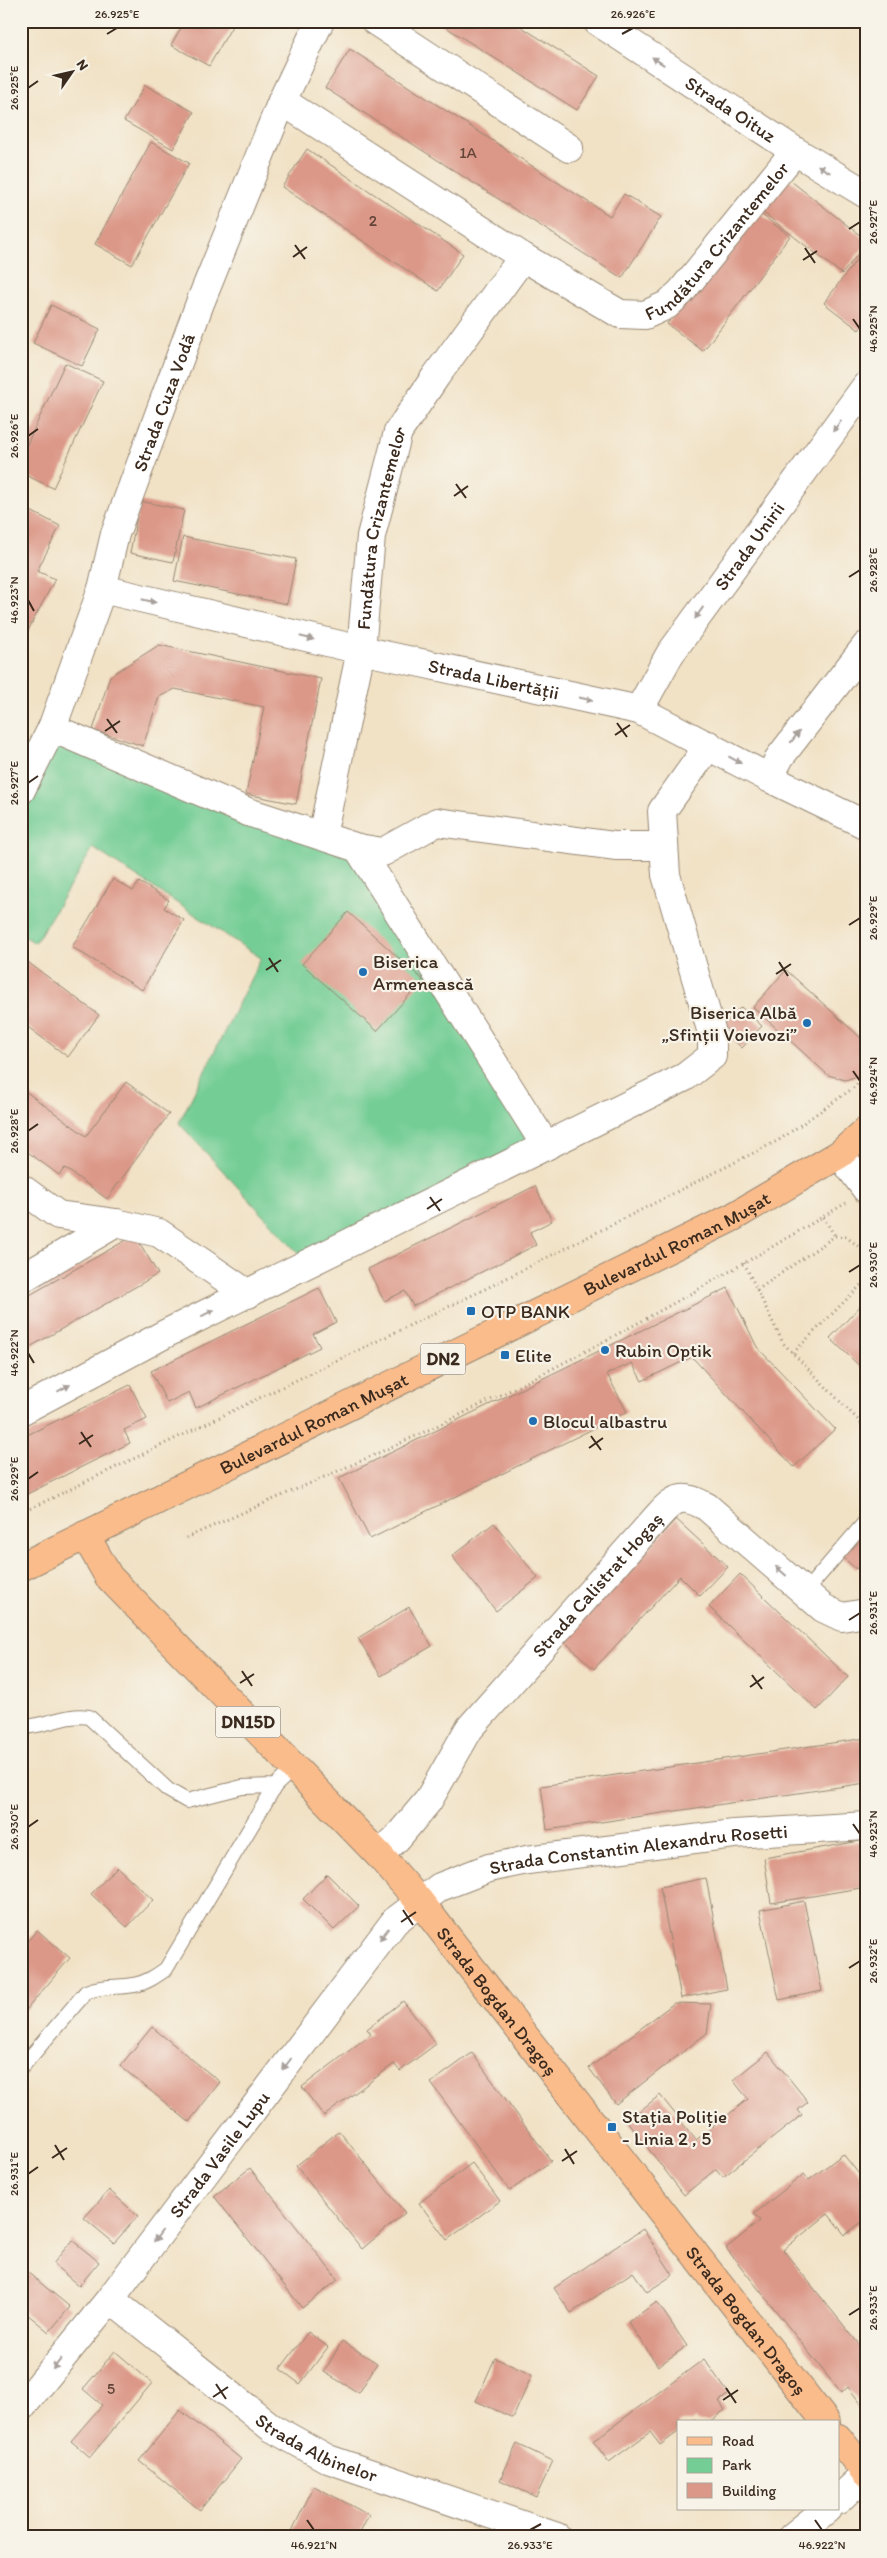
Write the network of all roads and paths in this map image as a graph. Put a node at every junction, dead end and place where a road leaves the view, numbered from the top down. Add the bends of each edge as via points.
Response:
1 (320, 21) edge
2 (375, 21) edge
3 (597, 21) edge
4 (282, 101) junction
5 (568, 148) dead end
6 (795, 151) junction
7 (866, 194) edge
8 (523, 257) junction
9 (866, 386) edge
10 (102, 589) junction
11 (866, 646) edge
12 (361, 650) junction
13 (639, 710) junction
14 (52, 728) junction
15 (709, 745) junction
16 (769, 778) junction
17 (21, 790) edge
18 (866, 824) edge
19 (322, 836) junction
20 (664, 846) junction
21 (358, 848) junction
22 (866, 1076) edge
23 (866, 1131) edge
24 (546, 1146) junction
25 (840, 1154) junction
26 (21, 1188) edge
27 (859, 1194) edge
28 (823, 1217) junction
29 (116, 1223) junction
30 (834, 1236) junction
31 (866, 1252) edge
32 (744, 1264) junction
33 (21, 1279) edge
34 (866, 1280) edge
35 (757, 1290) junction
36 (248, 1294) junction
37 (793, 1353) junction
38 (21, 1411) edge
39 (866, 1428) edge
40 (21, 1513) edge
41 (866, 1521) edge
42 (85, 1534) junction
43 (186, 1538) dead end
44 (21, 1567) edge
45 (805, 1592) junction
46 (866, 1613) edge
47 (21, 1727) edge
48 (284, 1777) junction
49 (866, 1826) edge
50 (379, 1855) junction
51 (420, 1902) junction
52 (21, 2068) edge
53 (110, 2299) junction
54 (21, 2408) edge
55 (824, 2420) edge
56 (840, 2441) edge
57 (866, 2474) edge
58 (840, 2498) edge
59 (825, 2510) edge
60 (557, 2537) edge
61 (792, 2537) edge

1 - 4 street, Strada Cuza Vodă
2 - 5 street
6 -> 3 street, Strada Oituz
4 - 8 street, Fundătura Crizantemelor
4 - 10 street, Strada Cuza Vodă via 200,303 115,534
7 -> 6 street, Strada Oituz
6 - 8 street, Fundătura Crizantemelor via 680,292 667,305 645,314 620,314
8 - 12 street, Fundătura Crizantemelor via 398,432 371,536
9 -> 13 street, Strada Unirii via 676,646
10 -> 12 street, Strada Libertății
10 - 14 street, Strada Cuza Vodă
16 -> 11 street via 780,757
12 -> 13 street, Strada Libertății
12 - 19 street, Fundătura Crizantemelor
13 - 15 street, Strada Libertății
14 - 17 street, Strada Cuza Vodă
14 - 19 street via 248,812
15 -> 16 street, Strada Libertății
15 - 20 street via 662,811
16 - 18 street, Strada Libertății
19 - 21 street
20 - 21 street via 615,846 437,822 383,852
20 - 24 street via 666,875 712,1032 712,1056 685,1077
21 - 24 street
22 - 40 path via 852,1090 779,1140 483,1290
23 - 25 main road, Bulevardul Roman Mușat / DN2
24 - 36 street
25 - 27 street
25 - 42 main road, Bulevardul Roman Mușat / DN2 via 732,1217
26 - 29 street via 58,1215
27 - 28 path
28 - 30 path
28 - 32 path
29 - 33 street
29 - 36 street via 158,1233
30 - 31 path via 846,1237
30 - 35 path
32 - 35 path
32 - 43 path via 472,1410
34 - 37 path
35 - 37 path via 783,1343
38 -> 36 street
37 - 39 path
41 - 45 lane
42 - 44 main road, Bulevardul Roman Mușat / DN2
42 - 48 main road, Strada Bogdan Dragoș / DN15D via 109,1577
45 - 46 street, Strada Calistrat Hogaș via 823,1608 842,1617
45 -> 50 street, Strada Calistrat Hogaș via 707,1507 695,1500 680,1498 669,1504 468,1729 428,1801
47 - 48 lane via 75,1714 89,1717 168,1790 187,1801
48 - 50 main road, Strada Bogdan Dragoș / DN15D
48 - 52 lane via 166,1969 135,1985 98,1987 86,1992
49 - 51 street, Strada Constantin Alexandru Rosetti via 734,1834 527,1860 489,1868 440,1887
50 - 51 main road, Strada Bogdan Dragoș / DN15D
51 -> 53 street, Strada Vasile Lupu via 395,1921
51 - 55 main road, Strada Bogdan Dragoș / DN15D
53 -> 54 street, Strada Vasile Lupu
53 - 60 street, Strada Albinelor via 272,2428 328,2459
56 - 57 main road
57 - 58 street
59 - 61 street

